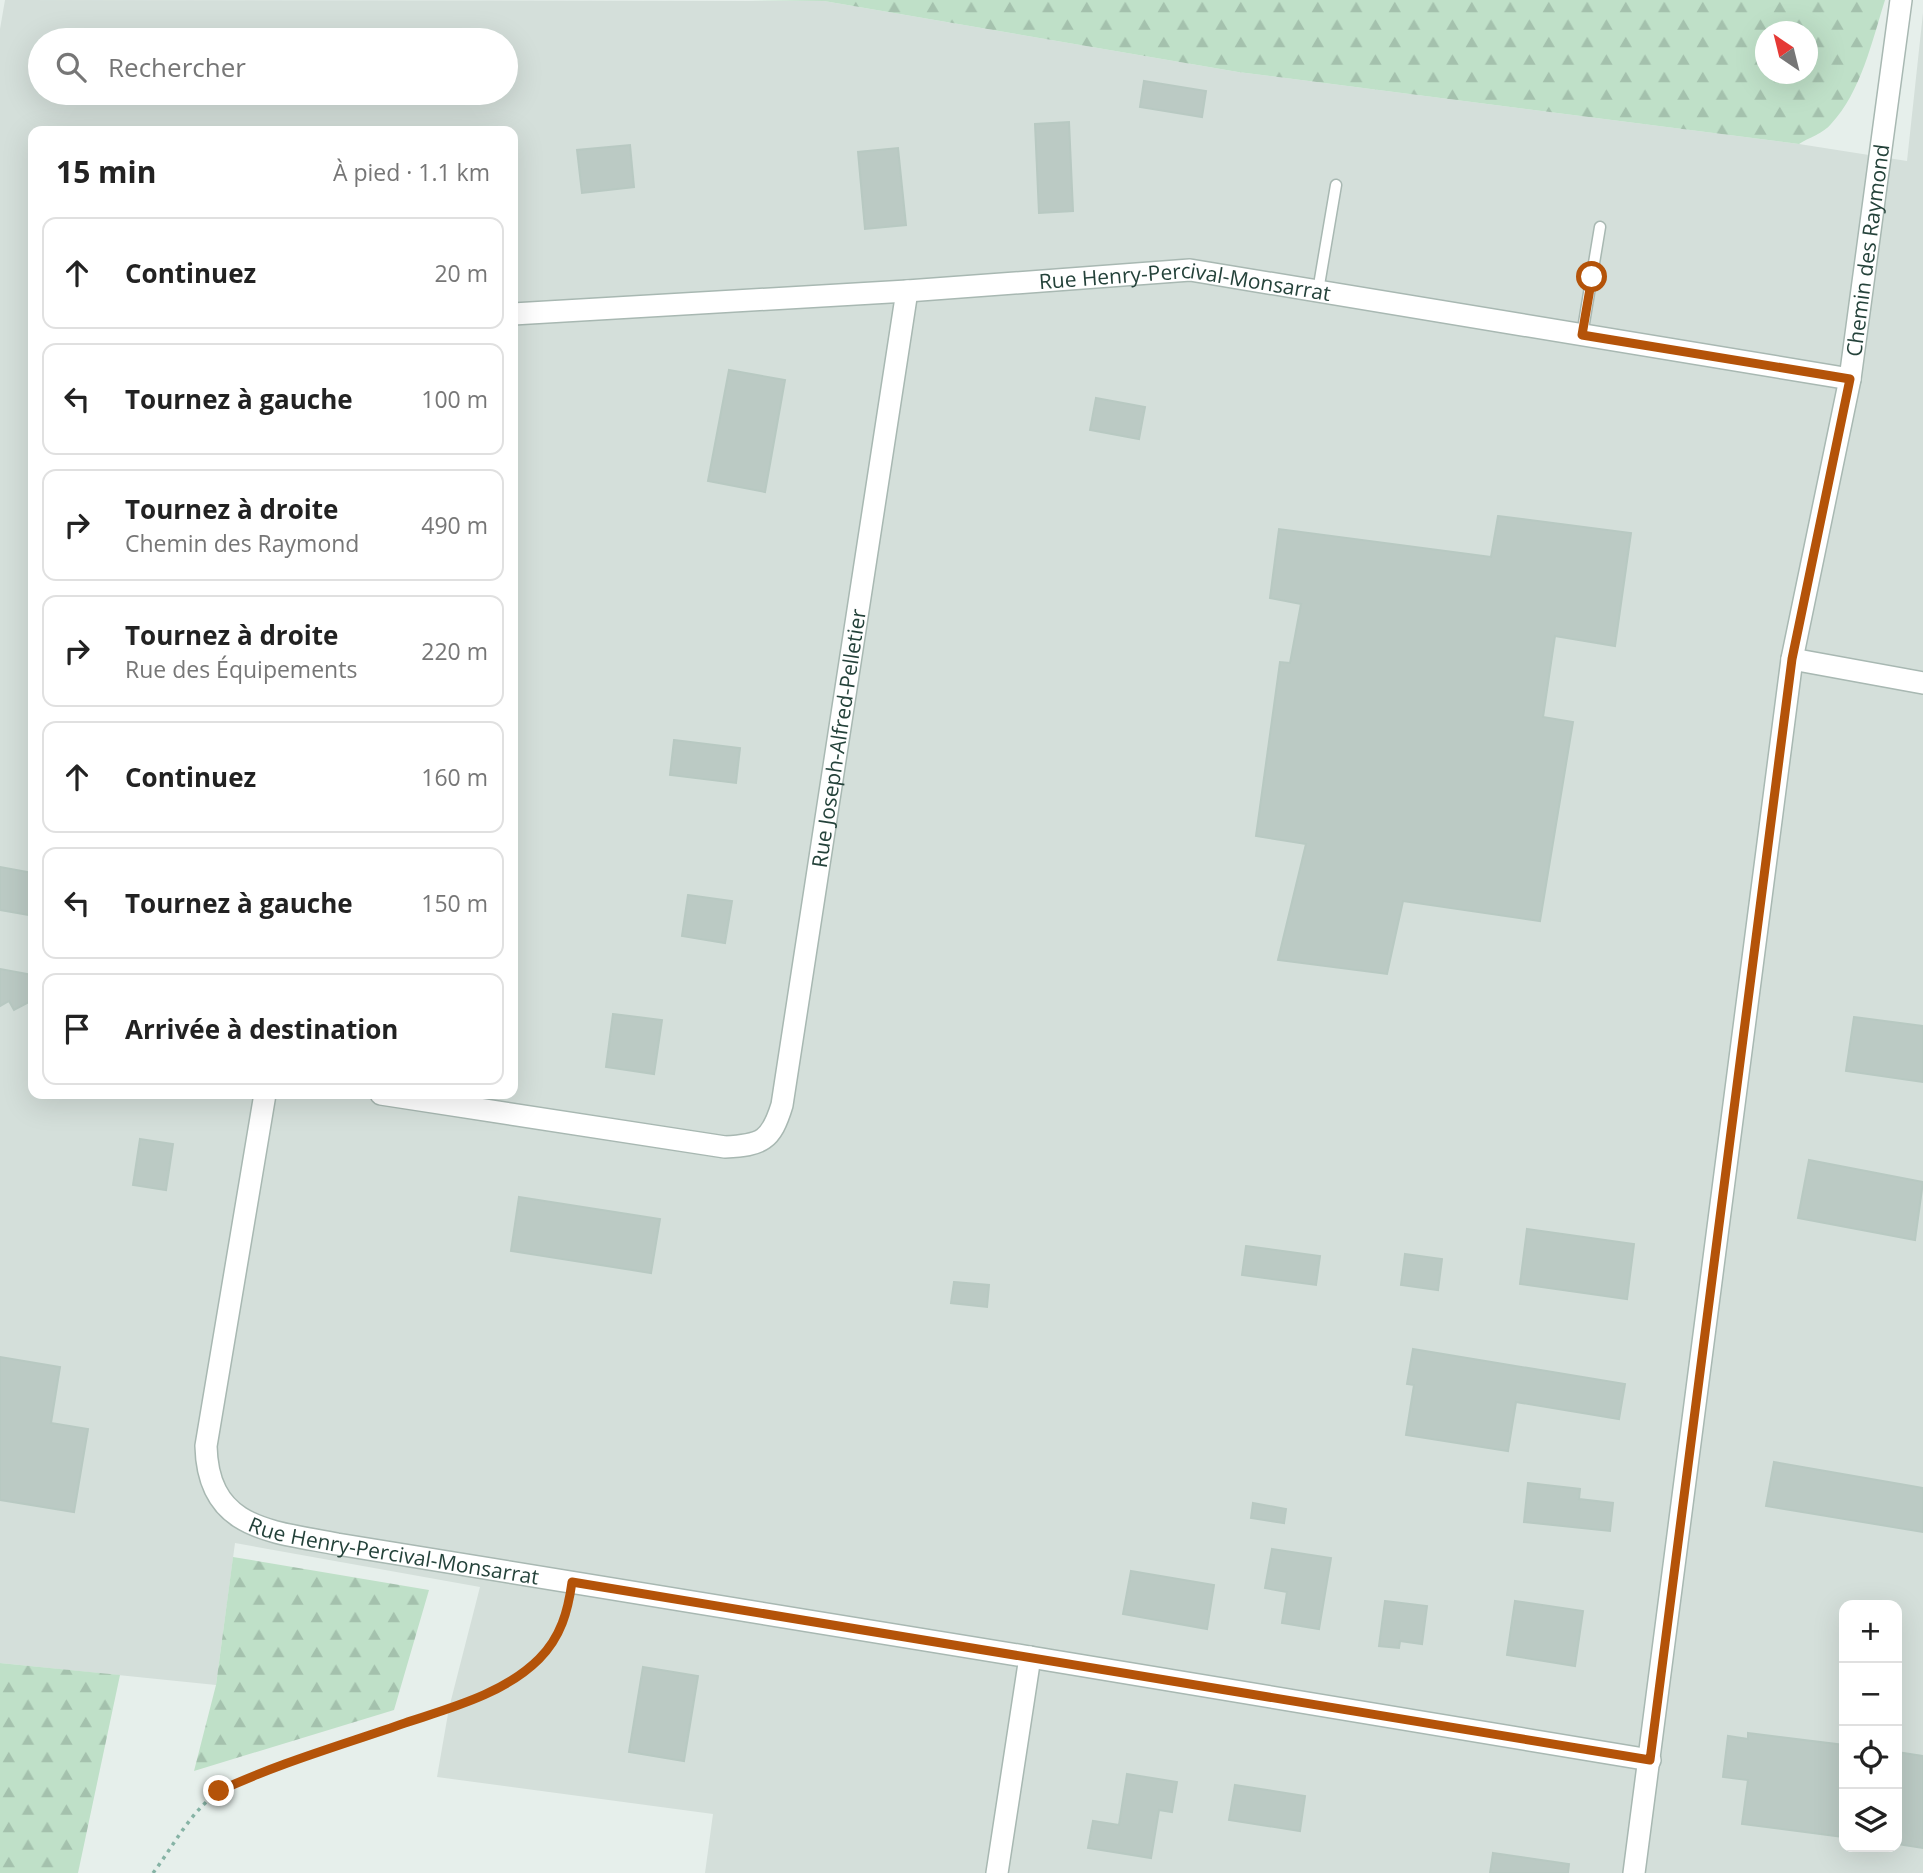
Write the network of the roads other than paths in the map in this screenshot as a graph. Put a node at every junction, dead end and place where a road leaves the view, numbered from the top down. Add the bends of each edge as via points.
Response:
1 (1901, 0) edge
2 (1336, 185) dead end
3 (1600, 227) dead end
4 (1318, 290) junction
5 (907, 291) junction
6 (518, 314) edge
7 (1582, 335) junction
8 (1850, 379) junction
9 (1792, 659) junction
10 (1923, 683) edge
11 (264, 1099) edge
12 (413, 1099) edge
13 (1030, 1657) junction
14 (1650, 1760) junction
15 (997, 1873) edge
16 (1634, 1873) edge

1 - 8 street, Chemin des Raymond
2 - 4 lane
3 - 7 lane
4 - 5 street, Rue Henry-Percival-Monsarrat via 1189,270
4 - 7 street, Rue Henry-Percival-Monsarrat
5 - 6 street, Rue Henry-Percival-Monsarrat
5 - 12 street, Rue Joseph-Alfred-Pelletier via 776,1125 765,1139 751,1146 725,1147
7 - 8 street, Rue Henry-Percival-Monsarrat
8 - 9 street, Chemin des Raymond
9 - 10 street
9 - 14 street, Chemin des Raymond
11 - 13 street, Rue Henry-Percival-Monsarrat via 206,1446 206,1471 230,1512 253,1526 337,1544
13 - 14 street, Rue Henry-Percival-Monsarrat
13 - 15 street
14 - 16 street, Chemin des Raymond

